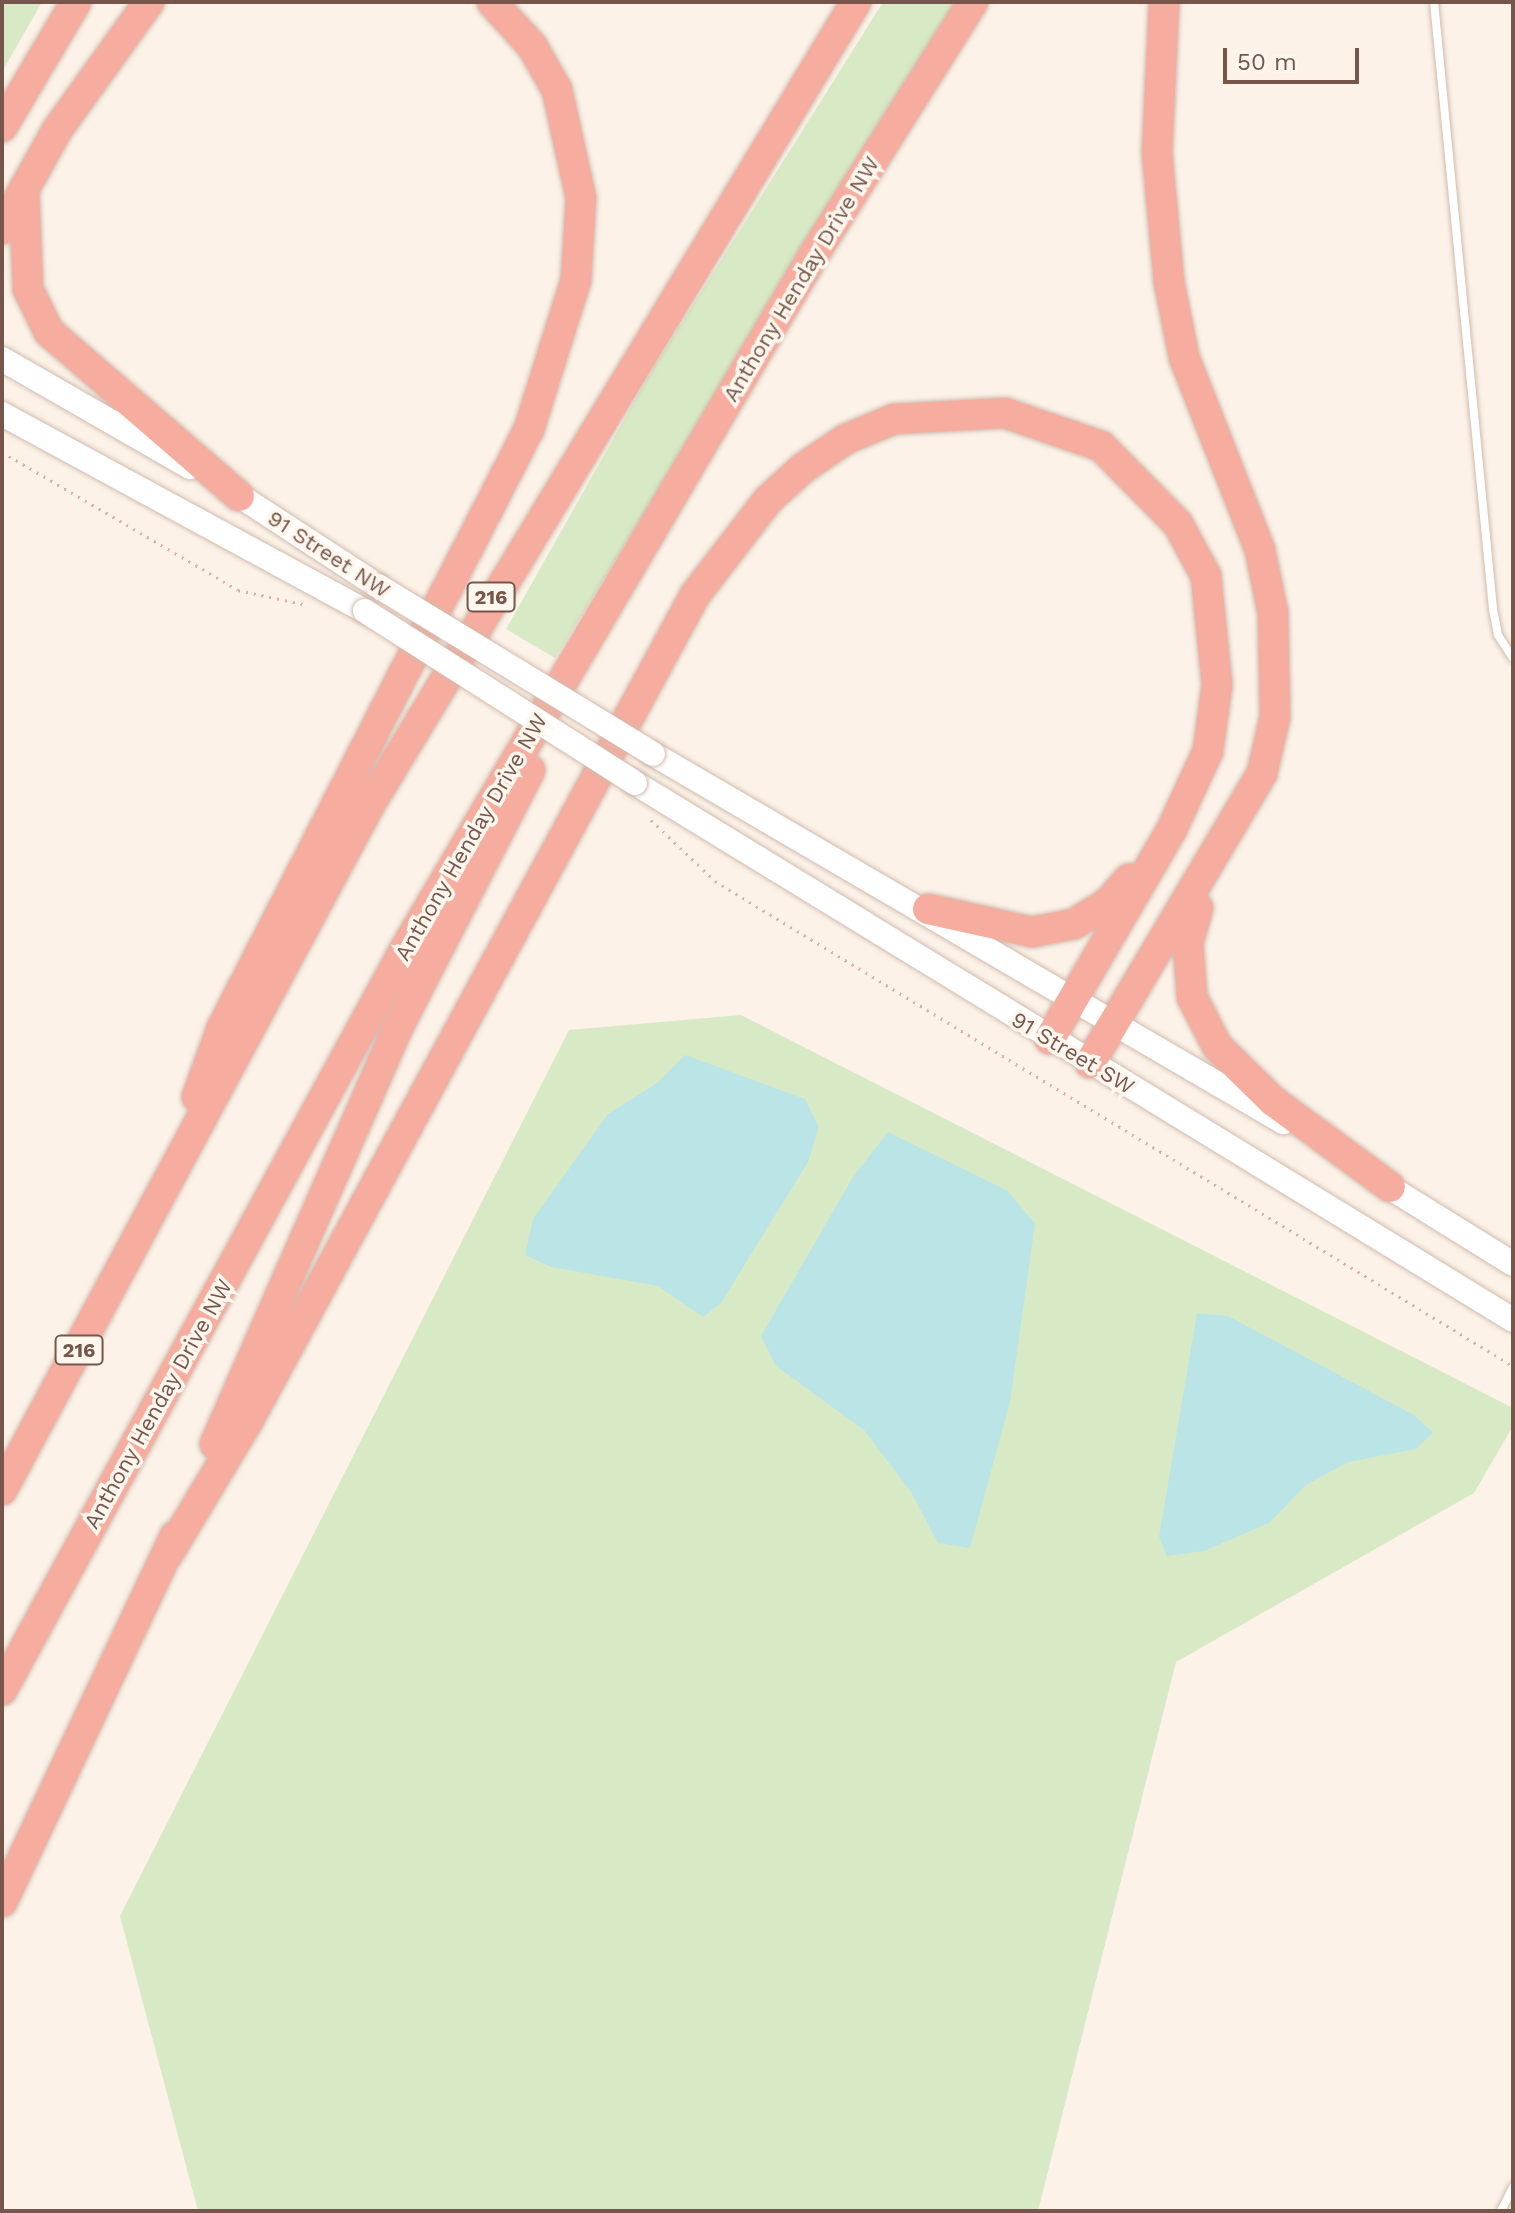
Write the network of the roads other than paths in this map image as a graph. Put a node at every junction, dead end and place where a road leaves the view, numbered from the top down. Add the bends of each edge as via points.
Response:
1 (76, 2) edge
2 (149, 2) edge
3 (492, 2) edge
4 (856, 2) edge
5 (973, 2) edge
6 (1164, 2) edge
7 (1434, 2) edge
8 (5, 119) edge
9 (24, 189) junction
10 (2, 229) edge
11 (2, 359) edge
12 (2, 414) edge
13 (239, 496) junction
14 (588, 632) junction
15 (1513, 658) edge
16 (635, 783) joint
17 (1172, 829) junction
18 (1227, 837) junction
19 (928, 909) junction
20 (1074, 997) junction
21 (1113, 1021) junction
22 (1050, 1039) junction
23 (1090, 1063) junction
24 (1390, 1187) junction
25 (155, 1209) junction
26 (1513, 1264) edge
27 (1513, 1320) edge
28 (2, 1490) edge
29 (168, 1554) junction
30 (2, 1690) edge
31 (2, 1902) edge
32 (1513, 2187) edge
33 (1501, 2211) edge

1 - 8 highway
2 - 9 highway
3 - 25 highway via 532,46 557,90 574,148 581,198 576,280 556,353 471,549 222,1028
4 - 25 highway, 216 via 369,806
5 - 14 highway, Anthony Henday Drive NW
6 - 18 highway via 1157,153 1169,282 1184,357 1260,550 1277,664 1262,773
7 - 15 lane via 1493,609 1498,635
9 - 10 highway
9 - 13 highway via 28,289 49,332
11 - 13 main road, 91 Street NW
12 - 16 main road, 91 Street NW, bridge via 365,611
13 - 19 main road, 91 Street NW, bridge via 653,754
14 - 29 highway via 520,793 371,1087
14 - 30 highway, Anthony Henday Drive NW via 405,949
16 - 22 main road, 91 Street SW
17 - 19 highway via 1108,903 1074,924 1032,932
17 - 20 highway
17 - 29 highway via 1208,751 1216,628 1206,576 1147,486 1101,446 1005,413 894,419 846,439 803,468 768,500 695,595 248,1421
18 - 21 highway
18 - 24 highway via 1188,944 1192,997 1217,1046 1273,1101
19 - 20 main road
20 - 21 main road
20 - 22 highway
21 - 23 highway
21 - 24 main road
22 - 23 main road, 91 Street SW
23 - 27 main road, 91 Street SW
24 - 26 main road
25 - 28 highway, 216
29 - 31 highway
32 - 33 lane

